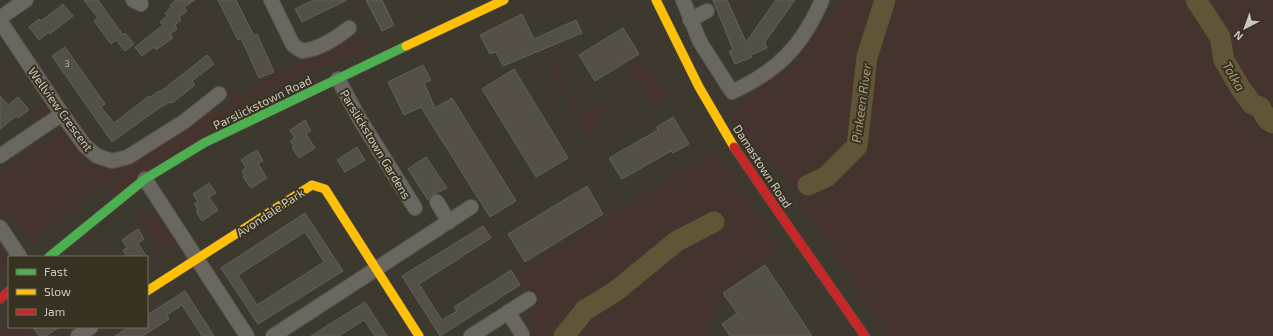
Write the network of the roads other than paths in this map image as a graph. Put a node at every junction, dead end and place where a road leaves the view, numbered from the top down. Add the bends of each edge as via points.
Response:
1 (26, 0) edge
2 (271, 0) edge
3 (504, 0) edge
4 (656, 0) edge
5 (683, 0) edge
6 (822, 0) edge
7 (707, 12) dead end
8 (0, 18) edge
9 (690, 20) junction
10 (0, 21) edge
11 (349, 28) dead end
12 (338, 79) junction
13 (219, 94) dead end
14 (62, 114) junction
15 (0, 156) edge
16 (145, 179) junction
17 (437, 202) dead end
18 (471, 207) dead end
19 (415, 208) dead end
20 (449, 222) junction
21 (0, 227) edge
22 (19, 256) edge
23 (50, 256) edge
24 (198, 259) junction
25 (377, 269) junction
26 (148, 290) edge
27 (8, 292) edge
28 (0, 299) edge
29 (529, 299) dead end
30 (508, 312) junction
31 (90, 328) edge
32 (522, 334) dead end
33 (78, 336) edge
34 (247, 336) edge
35 (273, 336) edge
36 (420, 336) edge
37 (471, 336) edge
38 (865, 336) edge

1 - 8 street
2 - 11 street via 293,45 302,51 312,50 336,39
3 - 12 street, Parslickstown Road
4 - 38 street, Damastown Road via 699,87 721,123
5 - 9 street
6 - 9 street via 805,34 786,56 755,81 732,92 700,42
7 - 9 street
10 - 14 street, Wellview Crescent
12 - 16 street, Parslickstown Road via 204,143
12 - 19 street, Parslickstown Gardens
13 - 14 street, Wellview Crescent via 185,121 128,157 112,161 90,151
14 - 15 street
16 - 23 street, Parslickstown Road
16 - 24 street
17 - 20 street
18 - 20 street
20 - 25 street
21 - 22 street
24 - 25 street, Avondale Park via 312,186 317,186 325,189
24 - 26 street, Avondale Park
24 - 34 street
25 - 35 street
25 - 36 street, Avondale Park
27 - 28 street
29 - 30 street
30 - 32 street
30 - 37 street
31 - 33 street

